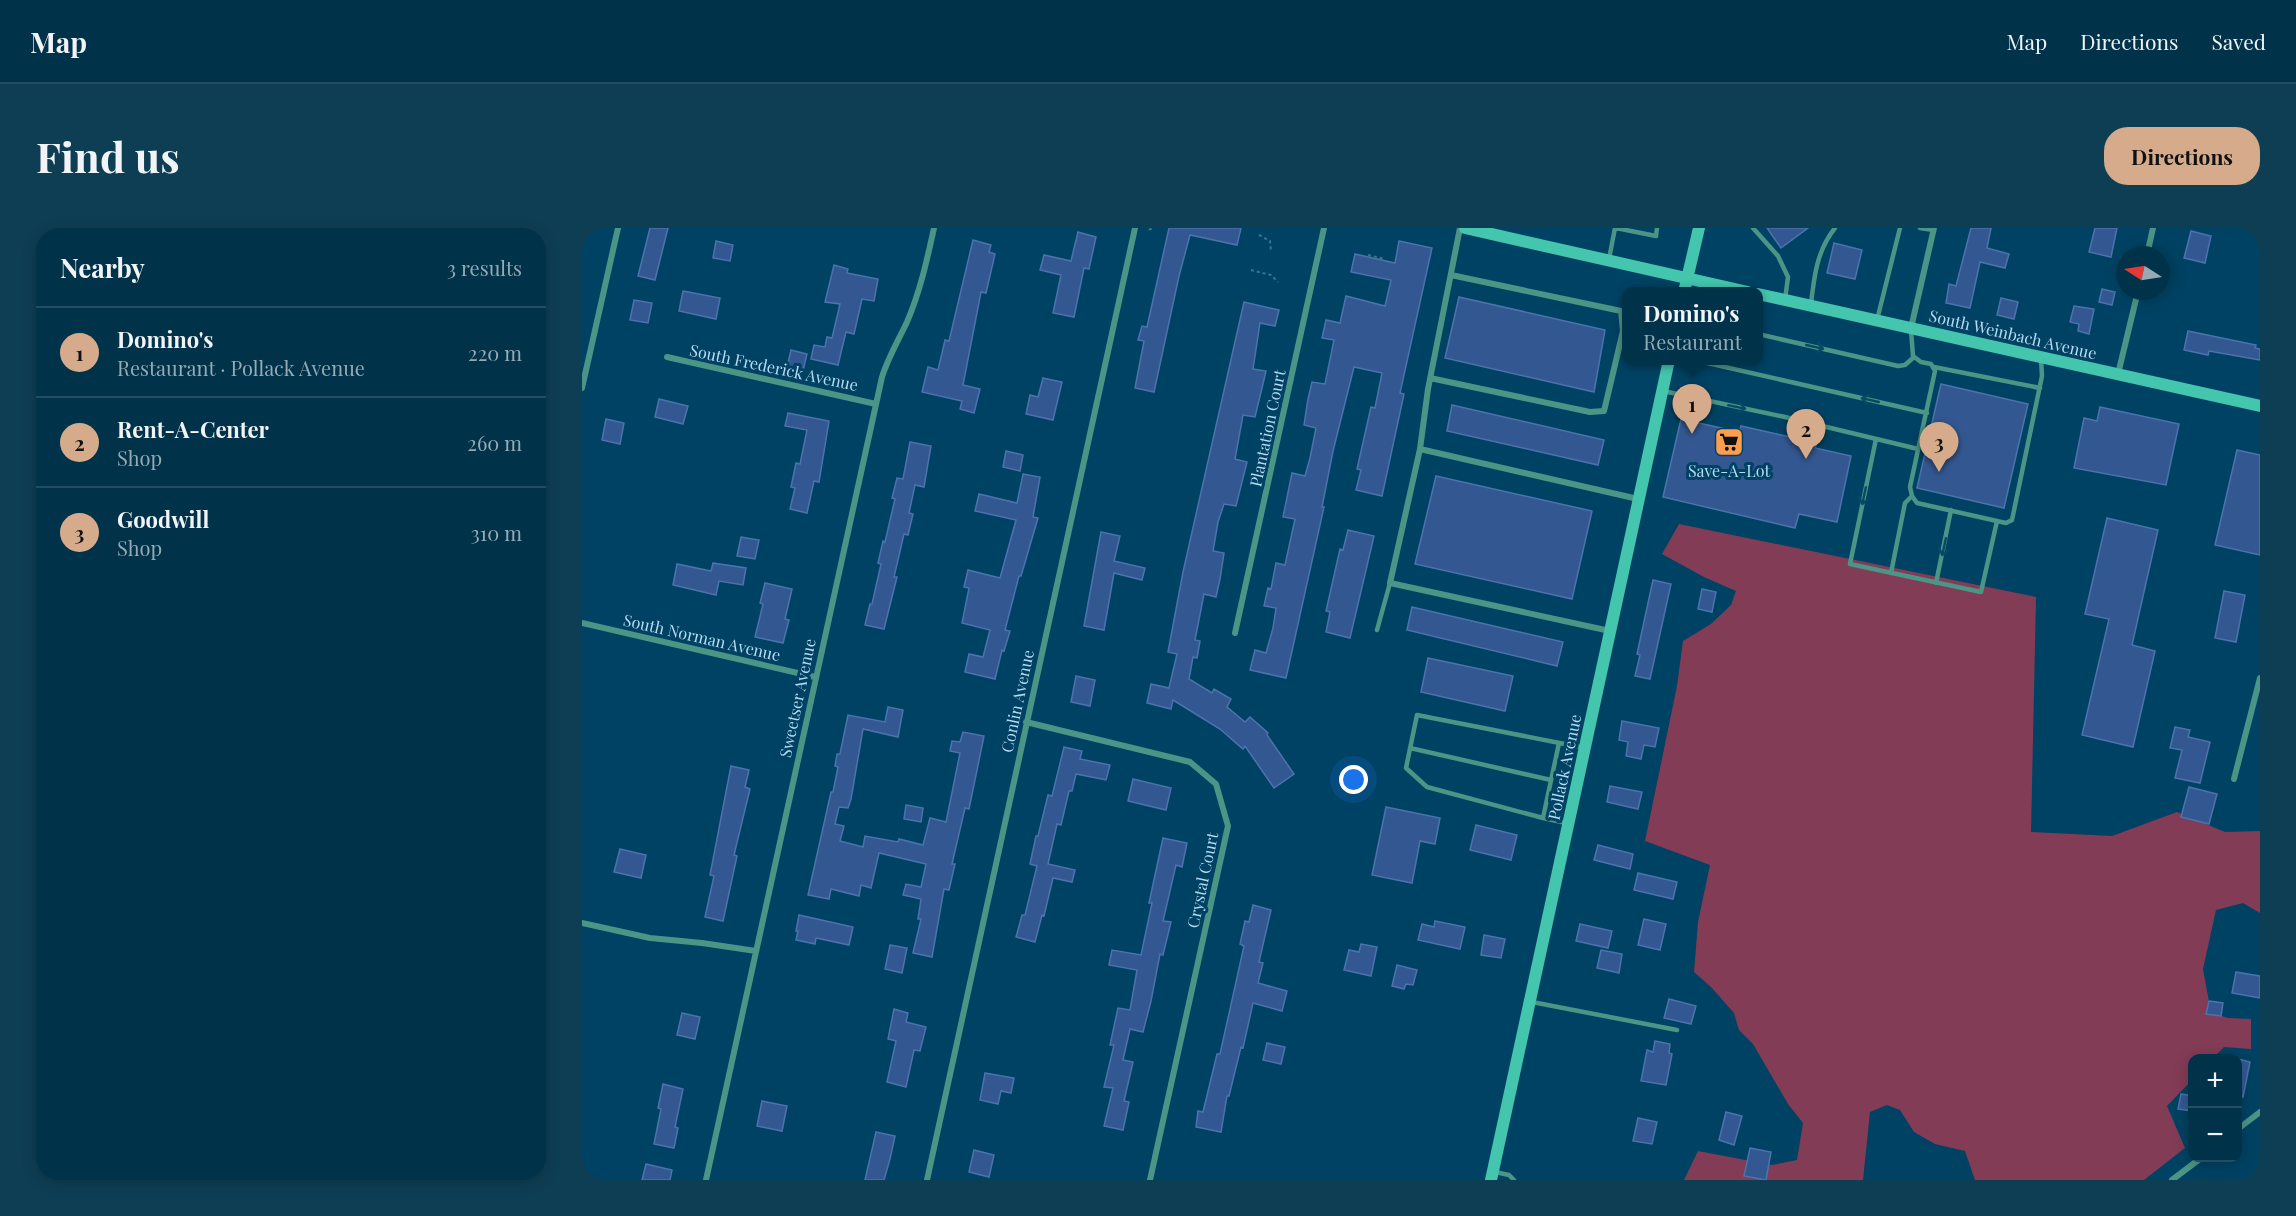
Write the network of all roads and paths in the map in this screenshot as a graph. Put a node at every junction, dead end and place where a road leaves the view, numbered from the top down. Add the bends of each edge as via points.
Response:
1 (618, 228) edge
2 (934, 228) edge
3 (1135, 228) edge
4 (1324, 228) edge
5 (1460, 228) edge
6 (1465, 228) edge
7 (1616, 228) edge
8 (1657, 228) edge
9 (1699, 228) edge
10 (1753, 228) edge
11 (1835, 228) edge
12 (1900, 228) edge
13 (1920, 228) edge
14 (2153, 228) edge
15 (1933, 229) edge
16 (1634, 230) edge
17 (1259, 236) dead end
18 (2149, 246) edge
19 (1271, 251) dead end
20 (1368, 255) dead end
21 (1385, 259) dead end
22 (1609, 261) junction
23 (1251, 270) dead end
24 (1451, 274) junction
25 (1687, 278) junction
26 (1278, 282) dead end
27 (1685, 287) edge
28 (1729, 287) edge
29 (1763, 295) edge
30 (1785, 300) junction
31 (2136, 300) edge
32 (1811, 306) junction
33 (1877, 320) junction
34 (1622, 322) edge
35 (1911, 328) junction
36 (1763, 335) edge
37 (1622, 336) edge
38 (667, 357) dead end
39 (1914, 357) junction
40 (2040, 357) junction
41 (1668, 365) edge
42 (1716, 365) edge
43 (1935, 367) junction
44 (2118, 375) junction
45 (1430, 378) junction
46 (582, 388) edge
47 (2040, 388) junction
48 (1663, 391) junction
49 (876, 404) junction
50 (2260, 406) edge
51 (1927, 413) junction
52 (1876, 439) junction
53 (1420, 449) junction
54 (1918, 449) junction
55 (1912, 496) junction
56 (1639, 499) junction
57 (1951, 510) junction
58 (1997, 521) junction
59 (1891, 573) junction
60 (1390, 583) junction
61 (1936, 583) junction
62 (582, 623) edge
63 (1377, 630) dead end
64 (1610, 631) junction
65 (1235, 633) dead end
66 (815, 677) junction
67 (2260, 678) edge
68 (1026, 722) junction
69 (1559, 743) junction
70 (1410, 748) junction
71 (1585, 748) junction
72 (2234, 779) dead end
73 (1551, 780) junction
74 (1543, 818) junction
75 (1568, 824) junction
76 (582, 923) edge
77 (756, 951) junction
78 (1530, 1001) junction
79 (1677, 1030) dead end
80 (2259, 1113) edge
81 (2242, 1126) edge
82 (2196, 1162) edge
83 (1492, 1175) edge
84 (706, 1180) edge
85 (927, 1180) edge
86 (1150, 1180) edge
87 (1514, 1180) edge
88 (2172, 1180) edge

1 - 46 street
2 - 49 street, Sweetser Avenue via 918,294 890,354
3 - 68 street, Conlin Avenue
4 - 65 street, Plantation Court
5 - 24 street
6 - 22 street
7 - 16 lane
7 - 22 lane
8 - 16 lane via 1656,236
9 - 25 street
10 - 30 lane via 1778,256 1788,277
11 - 32 lane via 1816,266
12 - 33 lane
13 - 15 lane
14 - 18 street
15 - 35 street
17 - 19 path via 1270,241
20 - 21 path
22 - 25 street
23 - 26 path via 1271,274
24 - 34 street via 1621,311
24 - 45 street
25 - 27 street
25 - 28 street
29 - 30 street, South Weinbach Avenue
30 - 32 street, South Weinbach Avenue
31 - 44 street
32 - 33 street, South Weinbach Avenue
33 - 35 street, South Weinbach Avenue
35 - 39 lane
35 - 40 street, South Weinbach Avenue
36 -> 39 lane via 1898,366
37 - 45 street via 1604,411 1590,412
38 - 49 street, South Frederick Avenue
39 - 43 lane
40 - 44 street, South Weinbach Avenue
40 - 47 lane
41 - 48 street, Pollack Avenue
51 -> 42 lane
43 - 47 lane
43 - 51 lane
44 - 50 street, South Weinbach Avenue
45 - 53 street
47 - 58 lane via 2012,519 2006,523
48 -> 52 lane
48 - 56 street, Pollack Avenue
49 - 66 street, Sweetser Avenue
51 - 54 lane
52 - 54 lane
52 -> 59 lane via 1850,564
53 - 56 street
53 - 60 street
54 - 55 lane via 1910,487
55 - 57 lane via 1917,503
55 - 59 lane via 1905,503
56 - 64 street, Pollack Avenue
57 - 58 lane
57 -> 61 lane
58 - 61 lane via 1982,592
59 - 61 lane
60 - 63 lane
60 - 64 street
62 - 66 street, South Norman Avenue
64 - 71 street, Pollack Avenue
66 - 77 street, Sweetser Avenue
67 - 72 street
68 - 85 street, Conlin Avenue
68 - 86 street, Crystal Court via 1190,762 1216,784 1228,826
69 - 70 lane via 1417,715
69 - 71 lane
69 - 73 lane
70 - 73 lane
70 - 74 lane via 1406,768 1427,787
71 - 75 street, Pollack Avenue
73 - 74 lane
74 - 75 lane
75 - 78 street, Pollack Avenue
76 - 77 street via 650,938
77 - 84 street, Sweetser Avenue
78 - 79 lane
78 - 83 street, Pollack Avenue
80 - 81 street
82 - 88 street
83 - 87 lane via 1509,1175

